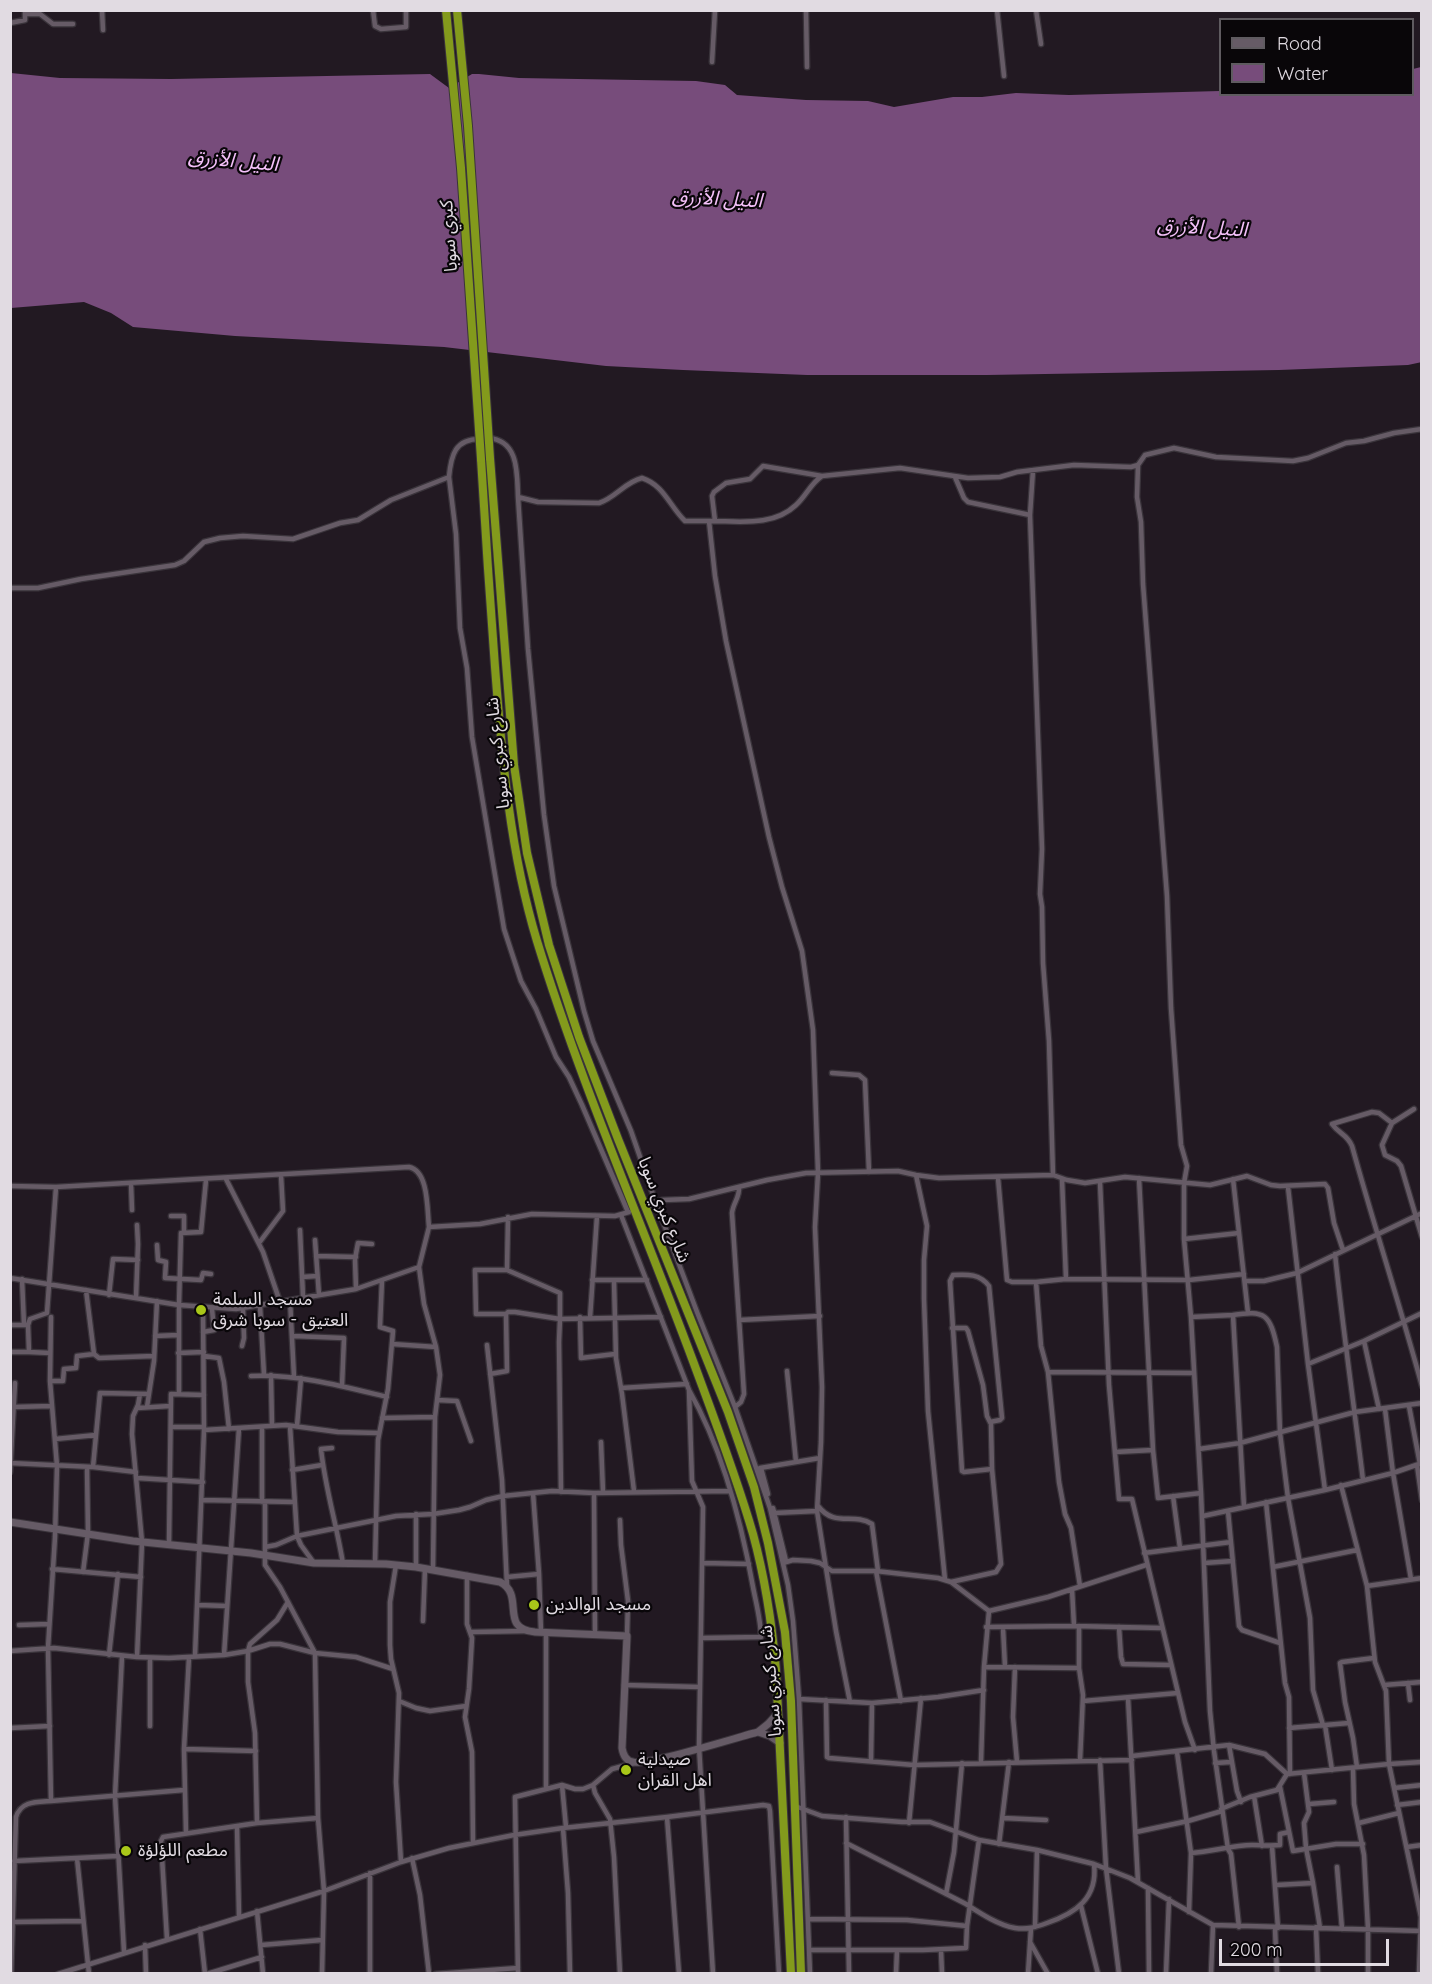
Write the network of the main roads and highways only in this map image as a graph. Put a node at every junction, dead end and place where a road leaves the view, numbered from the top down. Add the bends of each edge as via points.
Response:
1 (446, 10) edge
2 (457, 10) edge
3 (486, 458) junction
4 (771, 1557) junction
5 (759, 1560) junction
6 (791, 1974) edge
7 (801, 1974) edge

1 - 3 highway, كبري سوبا, bridge
2 - 3 highway, كبري سوبا, bridge via 468,126
3 - 4 highway, شارع كبري سوبا via 521,816 549,945 645,1208 740,1447
3 - 5 highway, شارع كبري سوبا via 500,731 513,836 532,925 631,1211 664,1283 731,1464
4 - 5 highway
4 - 7 highway, شارع كبري سوبا via 786,1643 792,1710 799,1808
5 - 6 highway, شارع كبري سوبا via 772,1626

